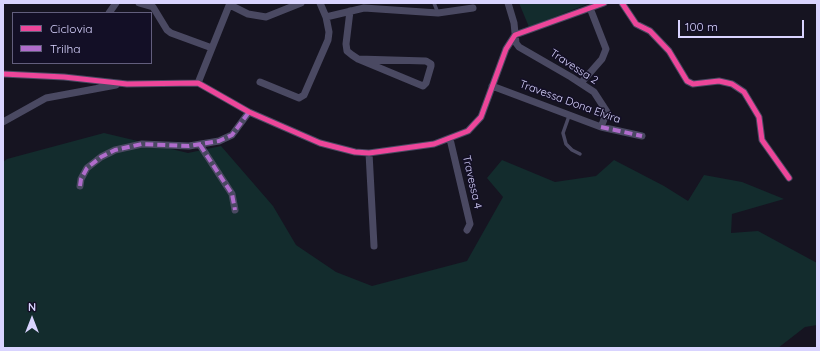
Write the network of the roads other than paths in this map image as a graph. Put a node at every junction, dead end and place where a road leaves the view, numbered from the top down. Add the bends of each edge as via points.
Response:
1 (116, 3) edge
2 (139, 3) edge
3 (301, 3) edge
4 (320, 3) edge
5 (434, 3) edge
6 (508, 3) edge
7 (604, 3) edge
8 (622, 3) edge
9 (230, 4) edge
10 (392, 6) edge
11 (473, 8) dead end
12 (590, 8) junction
13 (350, 11) junction
14 (111, 12) edge
15 (438, 13) junction
16 (326, 17) junction
17 (515, 35) junction
18 (212, 48) junction
19 (358, 59) junction
20 (3, 74) edge
21 (260, 82) dead end
22 (198, 83) junction
23 (581, 83) junction
24 (127, 84) junction
25 (492, 86) junction
26 (249, 112) junction
27 (570, 115) junction
28 (3, 122) edge
29 (601, 127) junction
30 (642, 136) dead end
31 (450, 139) junction
32 (200, 145) junction
33 (369, 153) junction
34 (580, 154) dead end
35 (789, 178) dead end
36 (80, 186) dead end
37 (235, 210) dead end
38 (467, 230) dead end
39 (374, 246) dead end

1 - 14 street
2 - 18 street via 153,7 171,33
3 - 9 street via 266,17 248,14
4 - 16 street
5 - 15 lane
6 - 17 street
7 - 12 street
8 - 35 street via 636,24 650,31 669,51 687,81 693,84 719,81 732,84 744,92 759,117 762,140
9 - 18 street
10 - 13 street
10 - 15 street
11 - 15 street
12 - 17 street
12 - 23 street via 606,49 602,59
13 - 16 street
13 - 19 street via 347,51
16 - 21 street via 328,40 301,98
17 - 23 street, Travessa 2 via 516,42 523,50
17 - 25 street via 506,49
18 - 22 street
19 - 19 street via 426,61 431,66 423,86
20 - 24 street
22 - 24 street
22 - 26 street
23 - 29 street, Travessa 2 via 594,92 606,110
24 - 28 street via 46,98
25 - 27 street, Travessa Dona Elvira
25 - 31 street via 476,124 468,131
26 - 32 street via 241,125 226,139
26 - 33 street via 320,143
27 - 29 street, Travessa Dona Elvira
27 - 34 lane via 563,133 564,139 568,147
29 - 30 street, Travessa Dona Elvira
31 - 33 street via 434,144
31 - 38 street, Travessa 4 via 470,224
32 - 36 street via 142,144 116,150 87,168
32 - 37 street via 232,194
33 - 39 street

